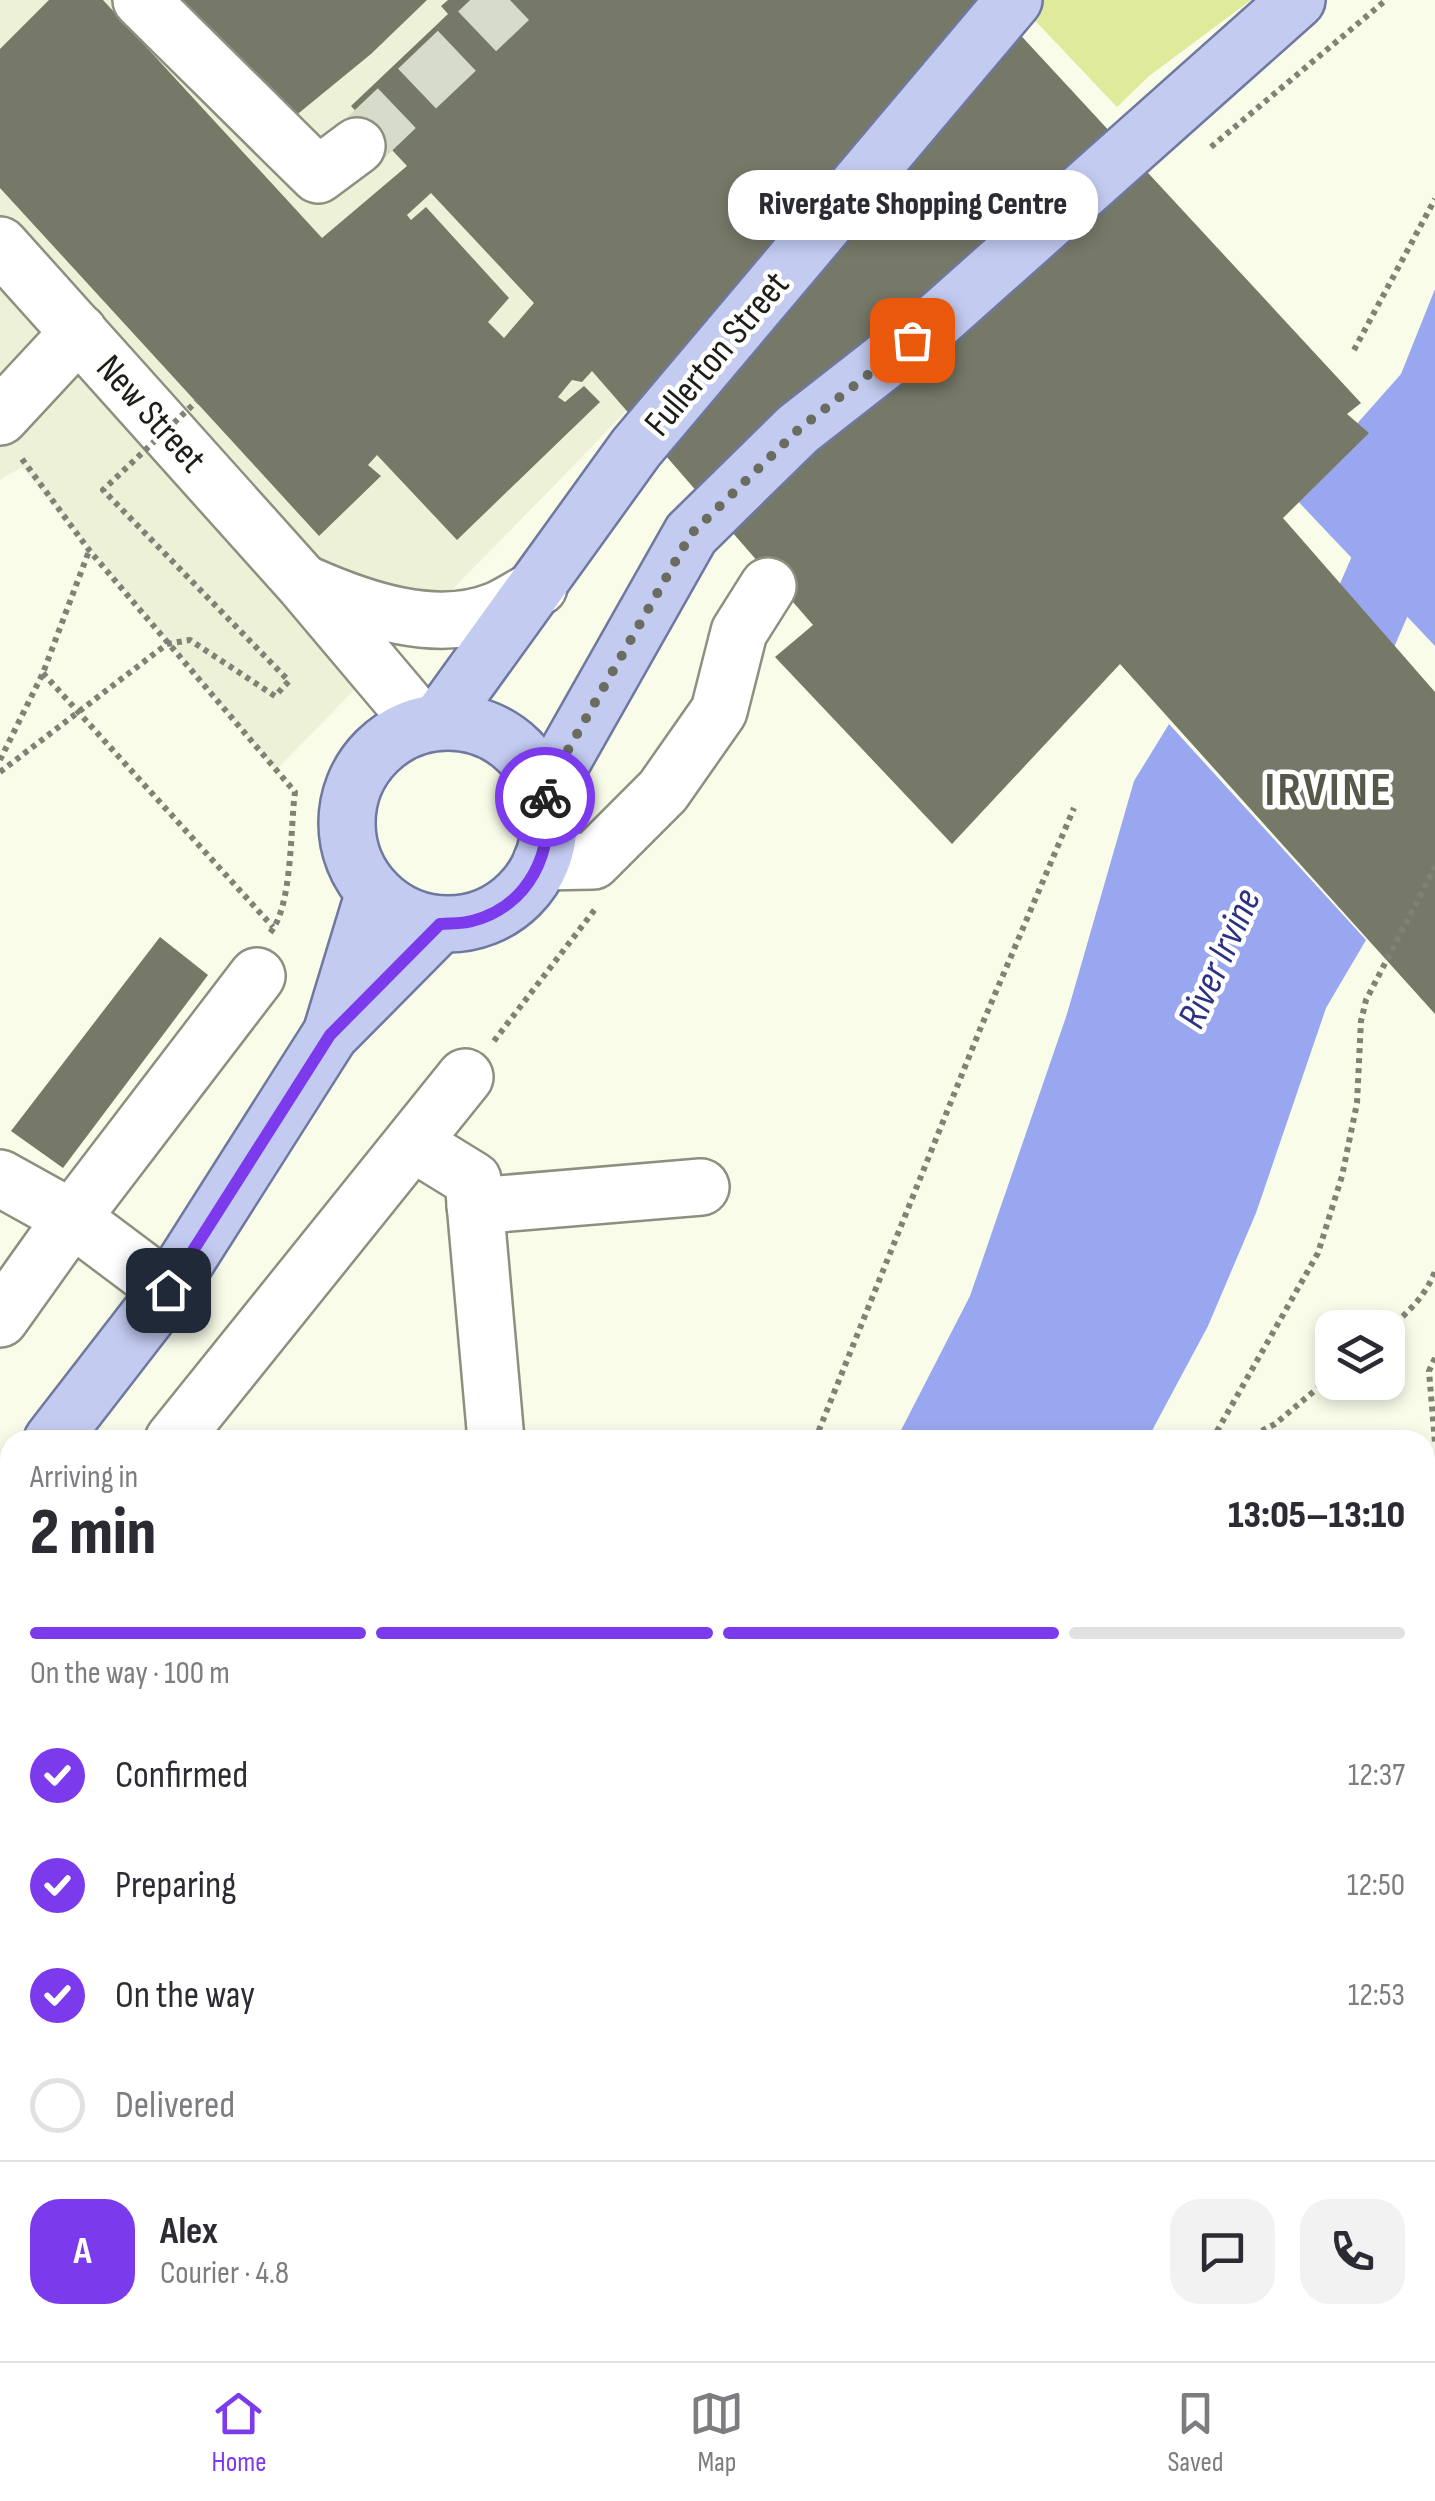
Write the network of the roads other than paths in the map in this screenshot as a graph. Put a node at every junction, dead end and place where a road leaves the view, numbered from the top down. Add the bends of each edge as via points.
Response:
1 (140, 0) edge
2 (1014, 0) edge
3 (1297, 0) edge
4 (356, 146) tunnel mouth
5 (0, 246) edge
6 (79, 332) junction
7 (6, 430) edge
8 (304, 582) junction
9 (768, 586) dead end
10 (538, 587) junction
11 (430, 723) junction
12 (544, 792) junction
13 (567, 862) junction
14 (374, 892) junction
15 (440, 924) junction
16 (266, 952) road end
17 (330, 1035) junction
18 (466, 1077) road end
19 (413, 1143) junction
20 (0, 1178) edge
21 (700, 1187) dead end
22 (475, 1206) junction
23 (72, 1218) junction
24 (168, 1290) junction
25 (0, 1319) edge
26 (60, 1430) edge
27 (181, 1430) edge
28 (480, 1430) edge

1 - 4 street via 318,175
2 - 10 main road, Fullerton Street via 636,448
3 - 12 main road via 940,318 798,430 691,534
5 - 6 street, New Street
6 - 7 street
6 - 8 street, New Street
8 - 10 street, New Street via 352,605 422,619 497,610
8 - 11 street, New Street
9 - 13 street via 739,632 719,711 663,791
10 - 11 main road, Fullerton Street
11 - 12 main road via 472,724 504,738 529,762
11 - 14 main road via 390,739 365,764 350,795 346,830 354,863
12 - 13 main road via 548,839
13 - 15 main road via 501,910
14 - 15 main road via 415,920
14 - 17 main road
15 - 17 main road
16 - 23 street
17 - 24 main road
18 - 19 street
19 - 22 street via 473,1180
19 - 27 street
20 - 23 street
21 - 22 street
22 - 28 street
23 - 24 street
23 - 25 street
24 - 26 main road

